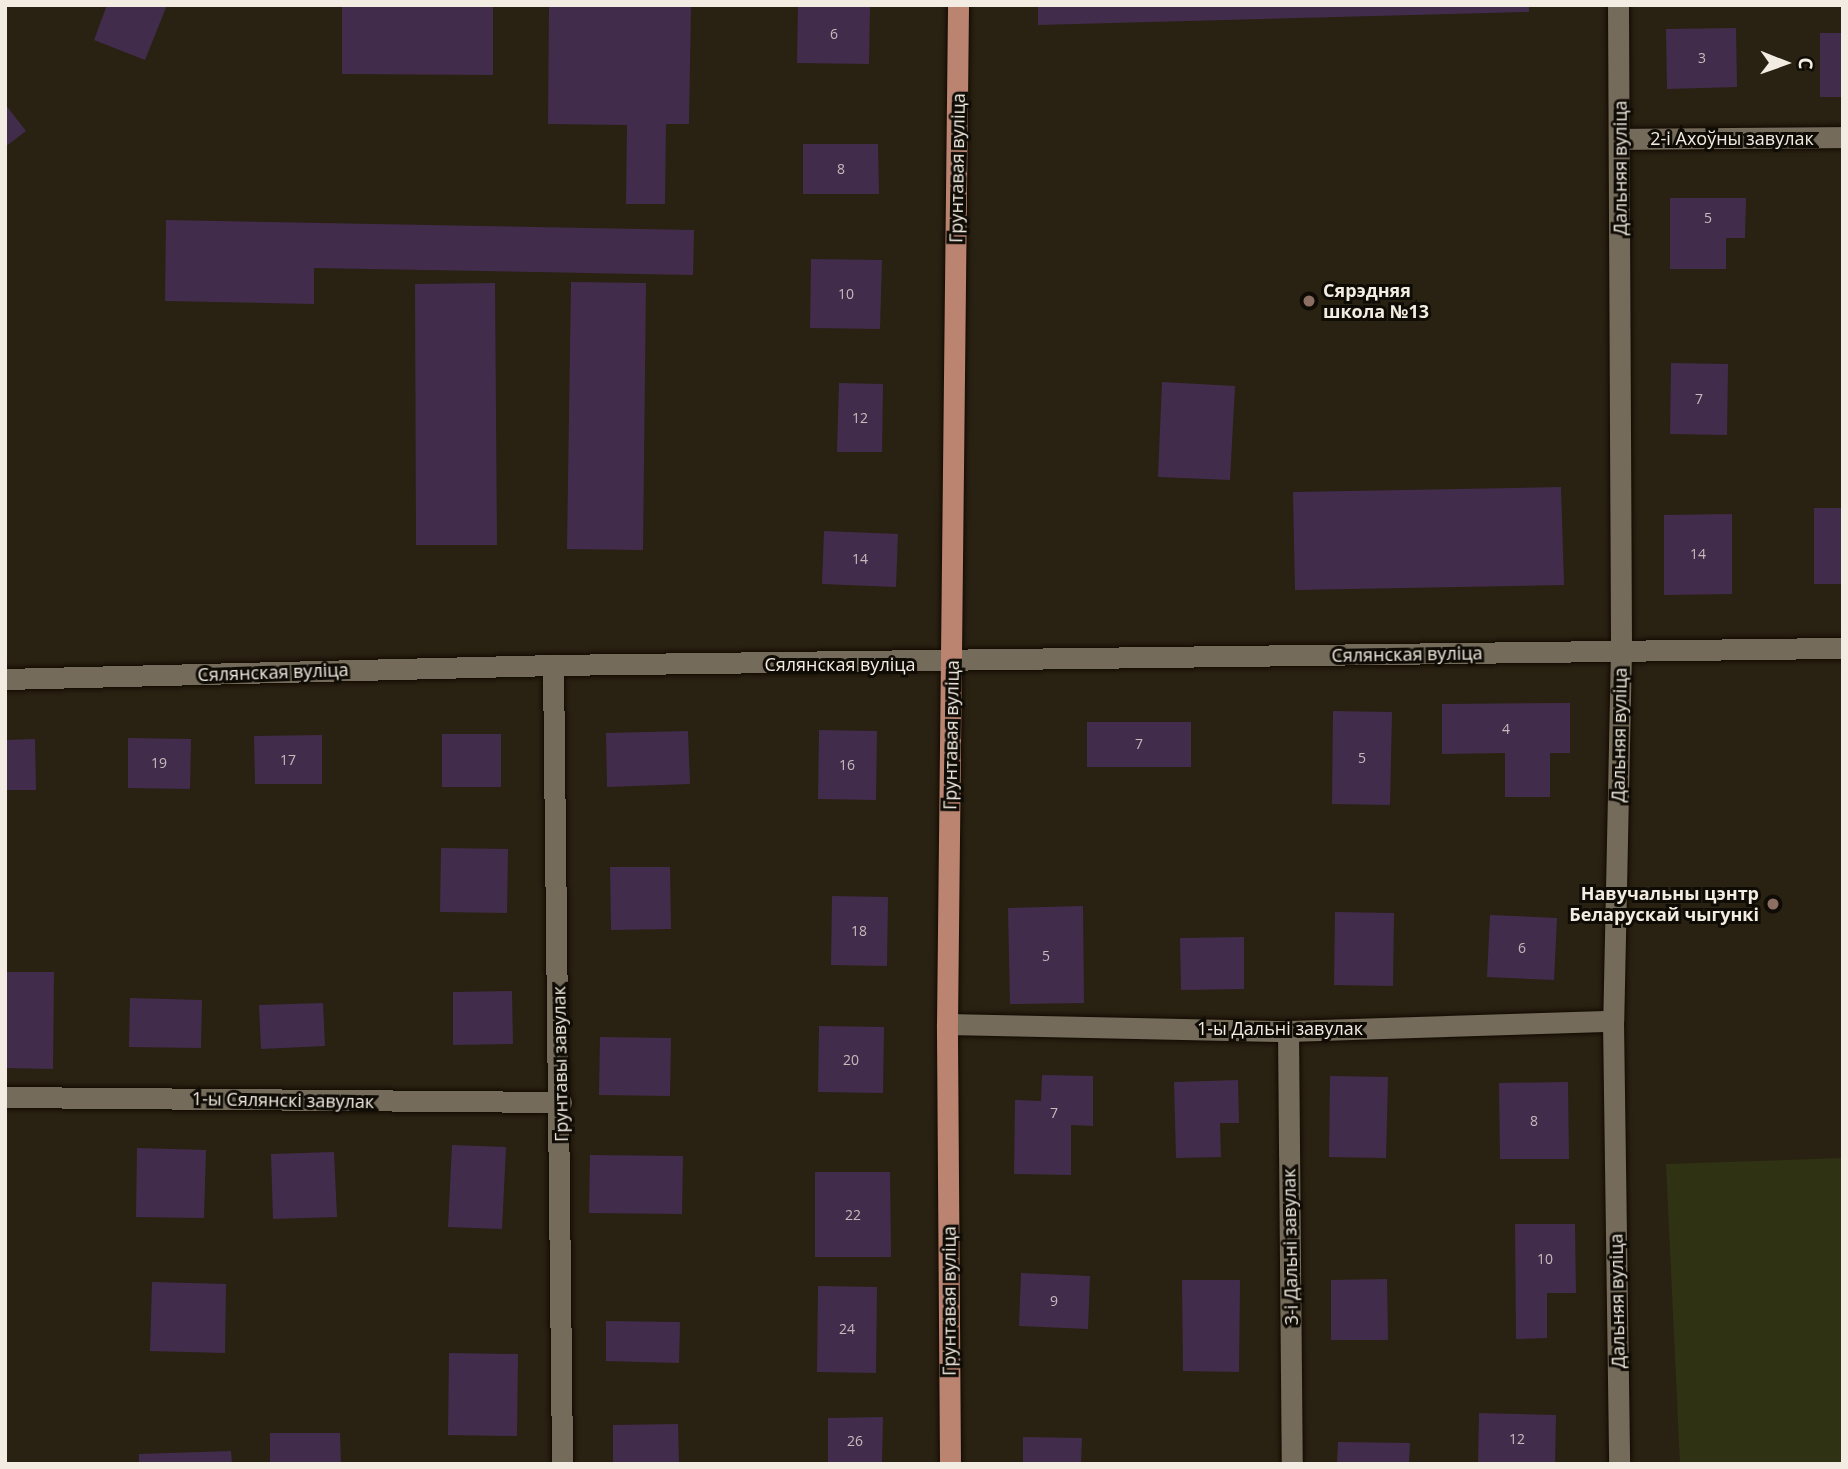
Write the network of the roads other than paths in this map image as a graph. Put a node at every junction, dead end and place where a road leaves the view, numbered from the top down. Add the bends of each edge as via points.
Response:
1 (958, 5) edge
2 (1618, 5) edge
3 (1843, 137) edge
4 (1620, 139) junction
5 (1843, 648) edge
6 (1621, 650) junction
7 (552, 664) junction
8 (952, 664) junction
9 (5, 679) edge
10 (1613, 1020) junction
11 (947, 1024) junction
12 (1288, 1031) junction
13 (5, 1097) edge
14 (561, 1102) junction
15 (562, 1464) edge
16 (950, 1464) edge
17 (1292, 1464) edge
18 (1619, 1464) edge

1 - 8 main road, Грунтавая вуліца
2 - 4 street, Дальняя вуліца
3 - 4 street, 2-і Ахоўны завулак
4 - 6 street, Дальняя вуліца
5 - 6 street, Сялянская вуліца
6 - 8 street, Сялянская вуліца
6 - 10 street, Дальняя вуліца
7 - 8 street, Сялянская вуліца
7 - 9 street, Сялянская вуліца
7 - 14 street, Грунтавы завулак
8 - 11 main road, Грунтавая вуліца
10 - 12 street, 1-ы Дальні завулак
10 - 18 street, Дальняя вуліца
11 - 12 street, 1-ы Дальні завулак
11 - 16 main road, Грунтавая вуліца
12 - 17 street, 3-і Дальні завулак
13 - 14 street, 1-ы Сялянскі завулак
14 - 15 street, Грунтавы завулак

